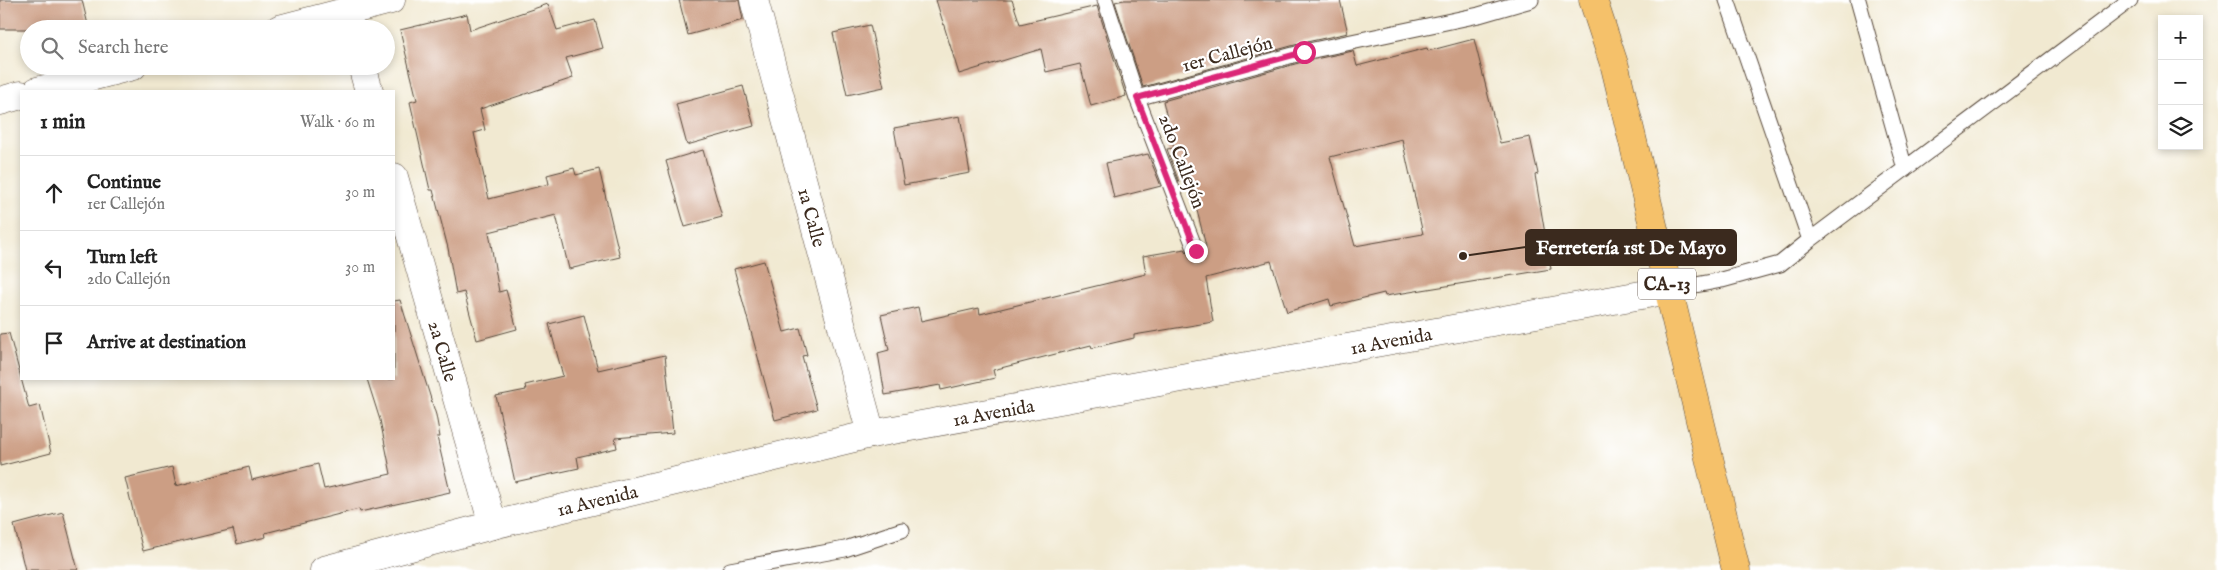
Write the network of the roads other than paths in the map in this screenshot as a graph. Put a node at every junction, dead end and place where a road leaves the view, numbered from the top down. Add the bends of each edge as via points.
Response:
1 (391, 0) edge
2 (754, 0) edge
3 (1105, 0) edge
4 (1531, 0) edge
5 (1593, 0) edge
6 (1727, 0) edge
7 (1858, 0) edge
8 (2130, 0) edge
9 (347, 13) edge
10 (317, 20) edge
11 (99, 75) edge
12 (365, 75) edge
13 (41, 90) edge
14 (369, 90) edge
15 (20, 96) edge
16 (1137, 98) junction
17 (0, 101) edge
18 (1905, 169) junction
19 (395, 181) edge
20 (1810, 240) junction
21 (1196, 251) dead end
22 (1669, 290) junction
23 (871, 434) junction
24 (493, 525) junction
25 (902, 530) dead end
26 (324, 570) edge
27 (730, 570) edge
28 (1736, 570) edge

1 - 9 street
2 - 23 street, 1a Calle
3 - 16 lane, 2do Callejón
4 - 16 lane, 1er Callejón via 1479,15 1304,52
5 - 22 main road, CA-13 via 1615,67
6 - 20 lane
7 - 18 lane
8 - 18 lane
9 - 10 street
11 - 13 street
12 - 14 street
15 - 17 street
16 - 21 lane, 2do Callejón
18 - 20 lane
19 - 24 street, 2a Calle
20 - 22 lane via 1780,264
22 - 23 street, 1a Avenida
22 - 28 main road, CA-13
23 - 24 street, 1a Avenida
24 - 26 street, 1a Avenida
25 - 27 lane via 845,548

